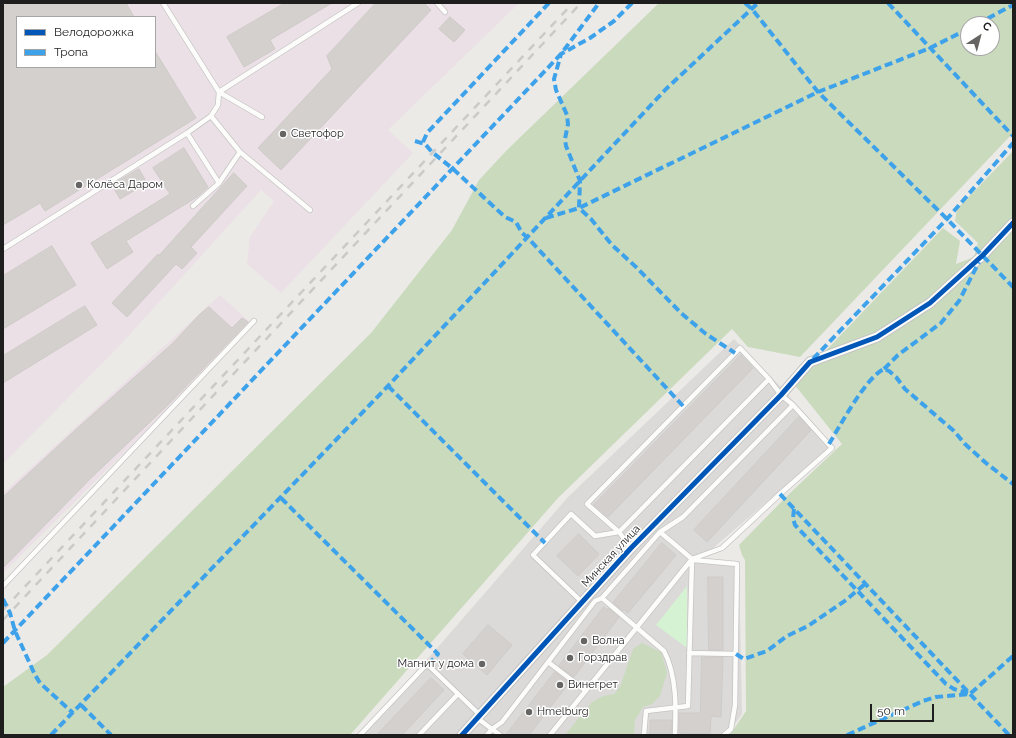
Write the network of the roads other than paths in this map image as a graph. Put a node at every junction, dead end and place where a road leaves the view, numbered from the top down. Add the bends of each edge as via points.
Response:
1 (163, 3) edge
2 (358, 3) edge
3 (437, 3) edge
4 (445, 12) dead end
5 (219, 92) junction
6 (211, 116) junction
7 (262, 117) dead end
8 (187, 133) junction
9 (240, 152) junction
10 (219, 183) junction
11 (193, 206) dead end
12 (310, 210) dead end
13 (1013, 223) edge
14 (3, 249) edge
15 (254, 321) dead end
16 (769, 379) junction
17 (781, 395) junction
18 (793, 405) junction
19 (618, 532) junction
20 (660, 532) junction
21 (631, 548) junction
22 (692, 559) junction
23 (3, 586) edge
24 (602, 598) junction
25 (582, 602) junction
26 (638, 628) junction
27 (689, 652) junction
28 (736, 654) junction
29 (548, 662) junction
30 (586, 691) junction
31 (458, 694) junction
32 (676, 707) junction
33 (479, 716) junction
34 (492, 729) junction
35 (360, 735) edge
36 (419, 735) edge
37 (462, 735) edge
38 (487, 735) edge
39 (500, 735) edge
40 (550, 735) edge
41 (644, 735) edge
42 (675, 735) edge
43 (724, 735) edge

1 - 5 lane
2 - 5 lane
3 - 4 lane
5 - 6 lane via 218,105
5 - 7 lane
6 - 8 lane
6 - 9 lane
8 - 10 lane
8 - 14 lane
9 - 10 lane
9 - 12 lane
10 - 11 lane
13 - 17 street, Минская улица via 983,255 930,303 876,337 810,362
15 - 23 lane
16 - 17 lane
16 - 19 lane
16 - 19 lane via 740,348 587,504
17 - 18 lane
17 - 21 street, Минская улица
18 - 20 lane via 683,517
18 - 22 lane via 832,448 722,548
19 - 21 lane
19 - 25 lane via 595,536 571,514 533,555
20 - 22 lane
20 - 24 lane
21 - 25 street, Минская улица
22 - 26 lane
22 - 27 lane
22 - 28 lane via 737,564
24 - 26 lane
24 - 29 lane via 595,601
25 - 33 street, Минская улица
26 - 30 lane
26 - 32 lane via 664,651 670,662
27 - 28 lane
27 - 32 lane via 688,706
28 - 43 lane via 735,704 731,728
29 - 30 lane
29 - 34 lane via 502,722
30 - 40 lane
31 - 33 lane
31 - 35 lane via 427,664
31 - 36 lane
32 - 41 lane via 646,711
32 - 42 lane
33 - 34 lane
33 - 37 street, Минская улица
34 - 38 lane
34 - 39 lane

